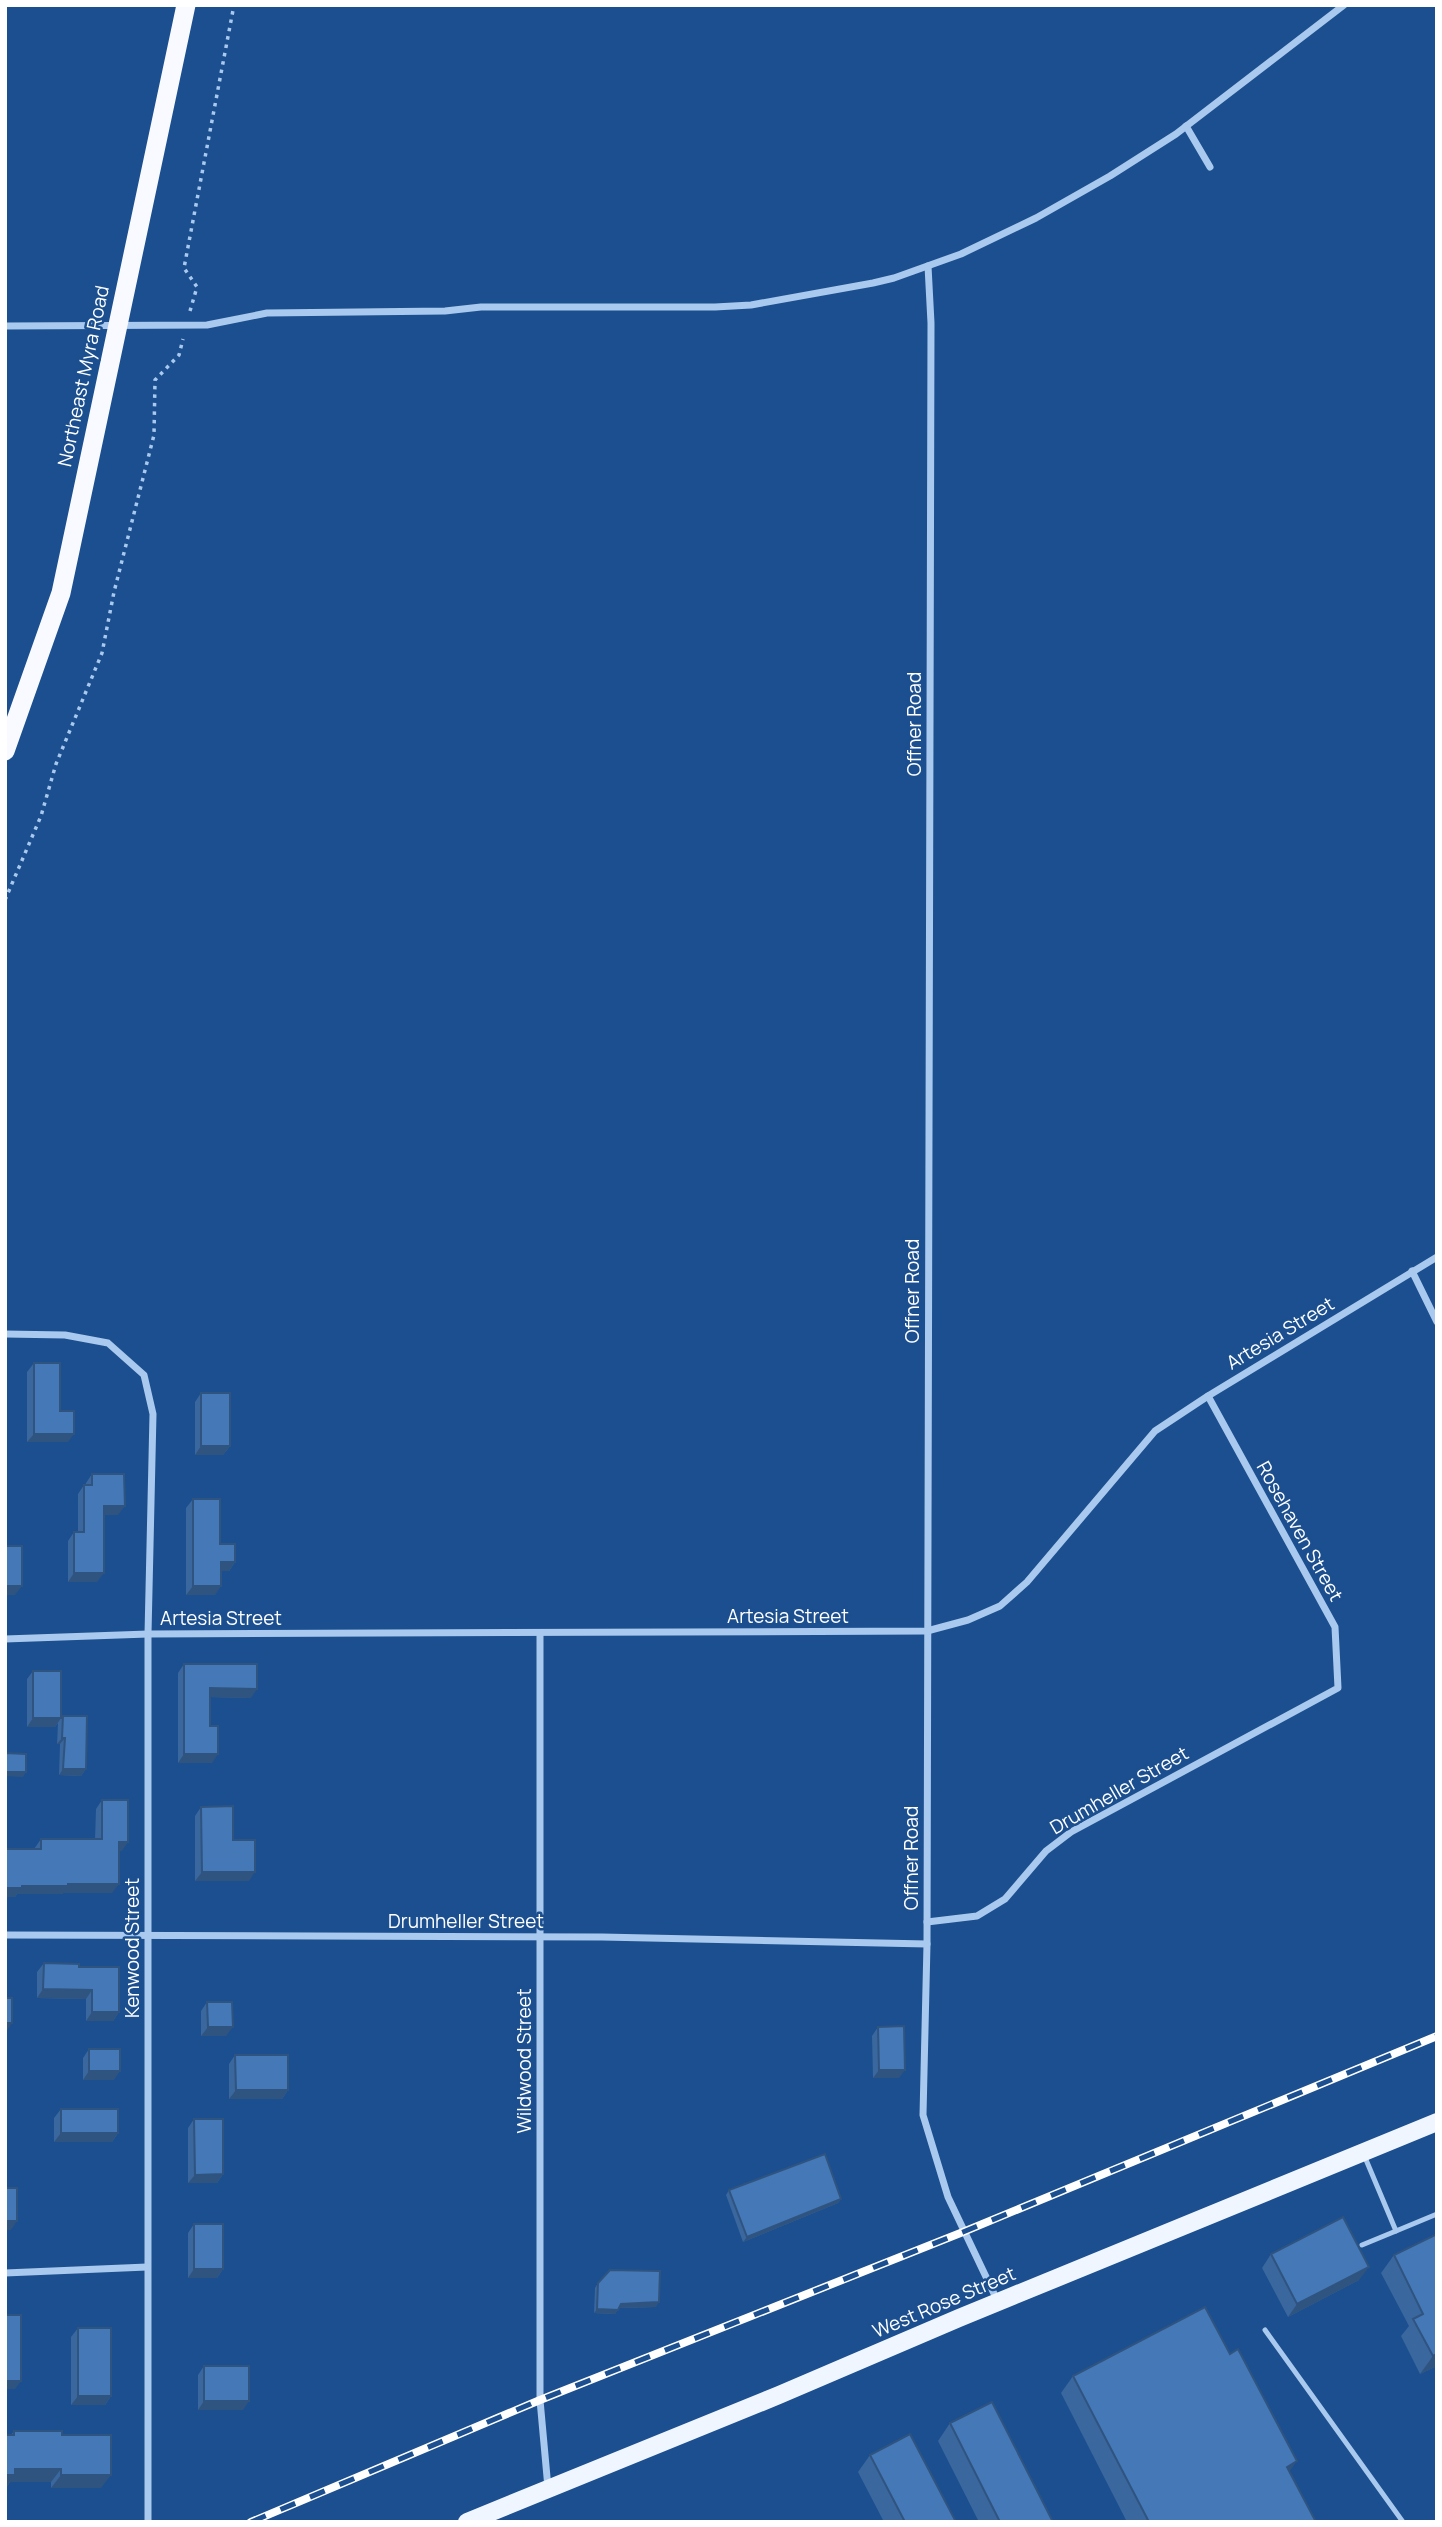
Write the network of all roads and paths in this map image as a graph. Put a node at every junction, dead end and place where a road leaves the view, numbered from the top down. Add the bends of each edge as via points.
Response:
1 (186, 5) edge
2 (234, 5) edge
3 (1344, 5) edge
4 (1186, 126) junction
5 (1210, 167) dead end
6 (928, 266) junction
7 (5, 326) edge
8 (118, 326) junction
9 (186, 326) junction
10 (5, 751) edge
11 (5, 900) edge
12 (1437, 1257) edge
13 (1412, 1271) junction
14 (1437, 1322) edge
15 (5, 1334) edge
16 (1208, 1395) junction
17 (927, 1632) junction
18 (540, 1633) junction
19 (148, 1634) junction
20 (5, 1639) edge
21 (1338, 1688) joint
22 (926, 1922) junction
23 (5, 1935) edge
24 (148, 1936) junction
25 (540, 1937) junction
26 (926, 1944) junction
27 (1437, 2122) edge
28 (1363, 2152) junction
29 (1437, 2214) edge
30 (1396, 2231) junction
31 (1362, 2245) dead end
32 (147, 2267) junction
33 (5, 2273) edge
34 (998, 2302) junction
35 (1265, 2330) dead end
36 (548, 2488) junction
37 (148, 2522) edge
38 (467, 2522) edge
39 (1403, 2522) edge

1 - 8 highway, Northeast Myra Road
2 - 9 path via 184,268 197,287
3 - 4 street
4 - 5 street
4 - 6 street via 1036,218
6 - 9 street via 873,283 739,306 267,313
6 - 17 street, Offner Road
7 - 8 street
8 - 9 street
8 - 10 highway, Northeast Myra Road via 61,593
9 - 11 path via 179,355 155,380 154,435 102,653
12 - 13 street, Artesia Street
13 - 14 street
13 - 16 street, Artesia Street
15 - 19 street, Kenwood Street via 65,1335 108,1343 144,1375 153,1414
16 - 17 street, Artesia Street via 1155,1431 1027,1582 1000,1606
16 - 21 street, Rosehaven Street via 1335,1627
17 - 18 street, Artesia Street
17 - 22 street, Offner Road
18 - 19 street, Artesia Street
18 - 25 street, Wildwood Street
19 - 20 street, Artesia Street
19 - 24 street, Kenwood Street
21 - 22 street, Drumheller Street via 1071,1832 1046,1851 1005,1899 977,1916
22 - 26 street, Offner Road
23 - 24 street, Drumheller Street
24 - 25 street, Drumheller Street
24 - 32 street, Kenwood Street
25 - 26 street, Drumheller Street
25 - 36 street, Wildwood Street via 540,2400
26 - 34 street, Offner Road via 923,2115 948,2197
27 - 28 main road, West Rose Street
28 - 30 lane
28 - 34 main road, West Rose Street
29 - 30 lane
30 - 31 lane
32 - 33 street
32 - 37 street, Kenwood Street
34 - 36 main road, West Rose Street
35 - 39 lane
36 - 38 main road, West Rose Street

